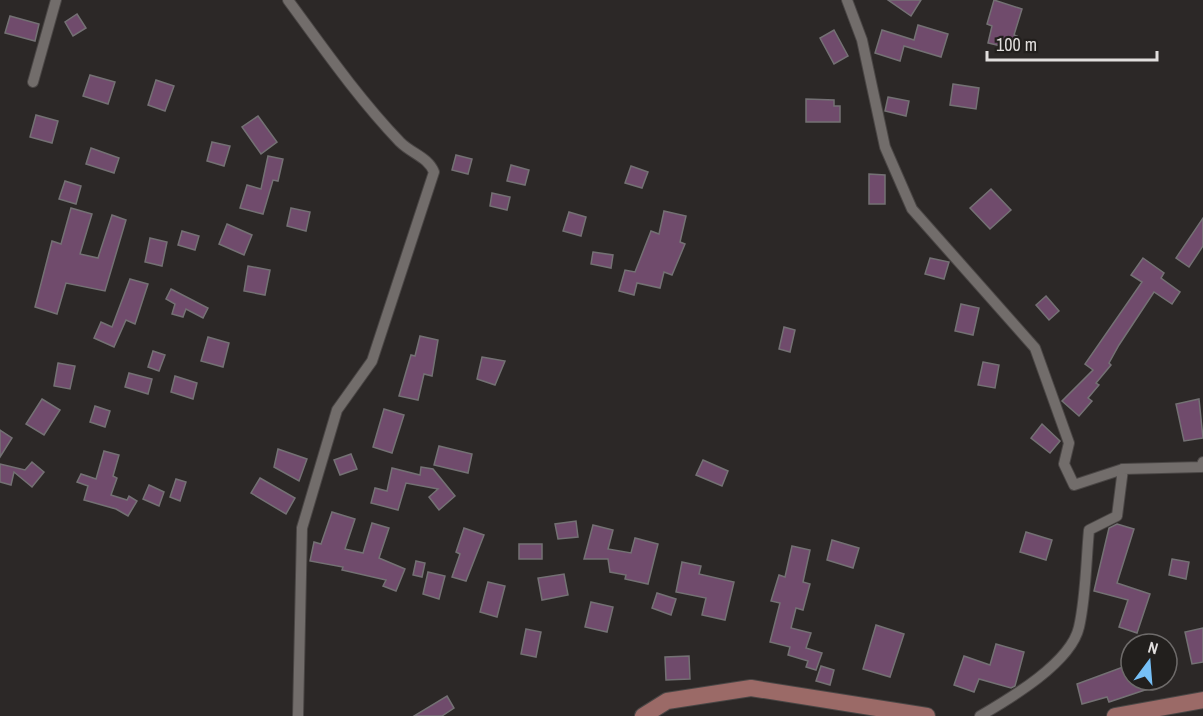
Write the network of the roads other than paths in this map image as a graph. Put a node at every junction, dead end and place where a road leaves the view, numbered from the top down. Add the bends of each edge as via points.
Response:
1 (56, 0) edge
2 (288, 0) edge
3 (847, 0) edge
4 (33, 82) dead end
5 (1203, 462) edge
6 (1123, 469) junction
7 (1203, 700) edge
8 (298, 716) edge
9 (643, 716) edge
10 (927, 716) edge
11 (980, 716) edge
12 (1115, 716) edge

1 - 4 street
2 - 8 street via 364,105 405,148 431,163 434,172 372,361 338,410 302,528
3 - 6 street via 862,40 885,147 912,209 1035,348 1069,443 1064,464 1074,485
5 - 6 street via 1201,467
6 - 11 street via 1117,516 1089,530 1079,630 1060,658 1029,687
7 - 12 main road
9 - 10 main road via 667,701 750,688

